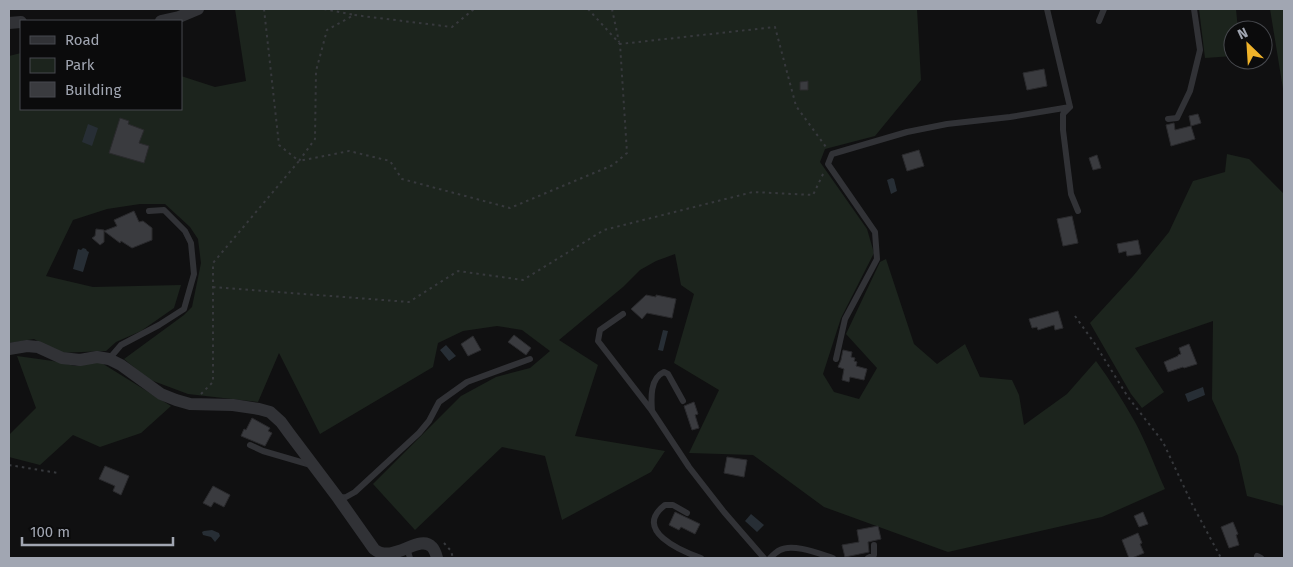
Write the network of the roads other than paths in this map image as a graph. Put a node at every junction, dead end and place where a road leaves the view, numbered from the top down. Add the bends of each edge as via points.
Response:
1 (198, 9) edge
2 (1047, 9) edge
3 (1104, 9) edge
4 (1194, 9) edge
5 (166, 20) edge
6 (1099, 21) dead end
7 (1070, 107) junction
8 (1168, 119) dead end
9 (149, 211) dead end
10 (1078, 211) dead end
11 (623, 314) dead end
12 (9, 349) edge
13 (109, 359) junction
14 (530, 359) dead end
15 (836, 359) dead end
16 (683, 400) dead end
17 (652, 411) junction
18 (250, 445) dead end
19 (314, 466) junction
20 (338, 498) junction
21 (687, 514) dead end
22 (874, 545) dead end
23 (409, 553) edge
24 (437, 558) edge
25 (701, 558) edge
26 (764, 558) edge
27 (770, 558) edge
28 (833, 558) edge
29 (868, 558) edge

1 - 5 street
2 - 7 lane
3 - 6 lane
4 - 8 lane via 1200,50 1190,91 1177,118
7 - 10 lane via 1063,114 1063,130 1071,194
7 - 15 lane via 915,130 832,154 828,164 875,232 877,259 844,320
9 - 13 lane via 164,210 185,231 191,243 194,274 184,309 121,345
11 - 17 lane via 600,330 598,341
12 - 13 street via 38,347 62,358
13 - 19 street via 161,394 190,404 233,405 270,412 290,432
14 - 20 lane via 467,382 453,392 440,402 419,433 362,486 346,497
16 - 17 lane via 674,381 664,372 654,382
17 - 26 lane via 689,467
18 - 19 lane
19 - 20 street
20 - 23 street via 379,553
21 - 25 lane via 673,505 665,505 655,517 654,527 666,541
22 - 29 lane via 874,555
23 - 24 street via 422,543 429,544
27 - 28 lane via 781,549 793,548

